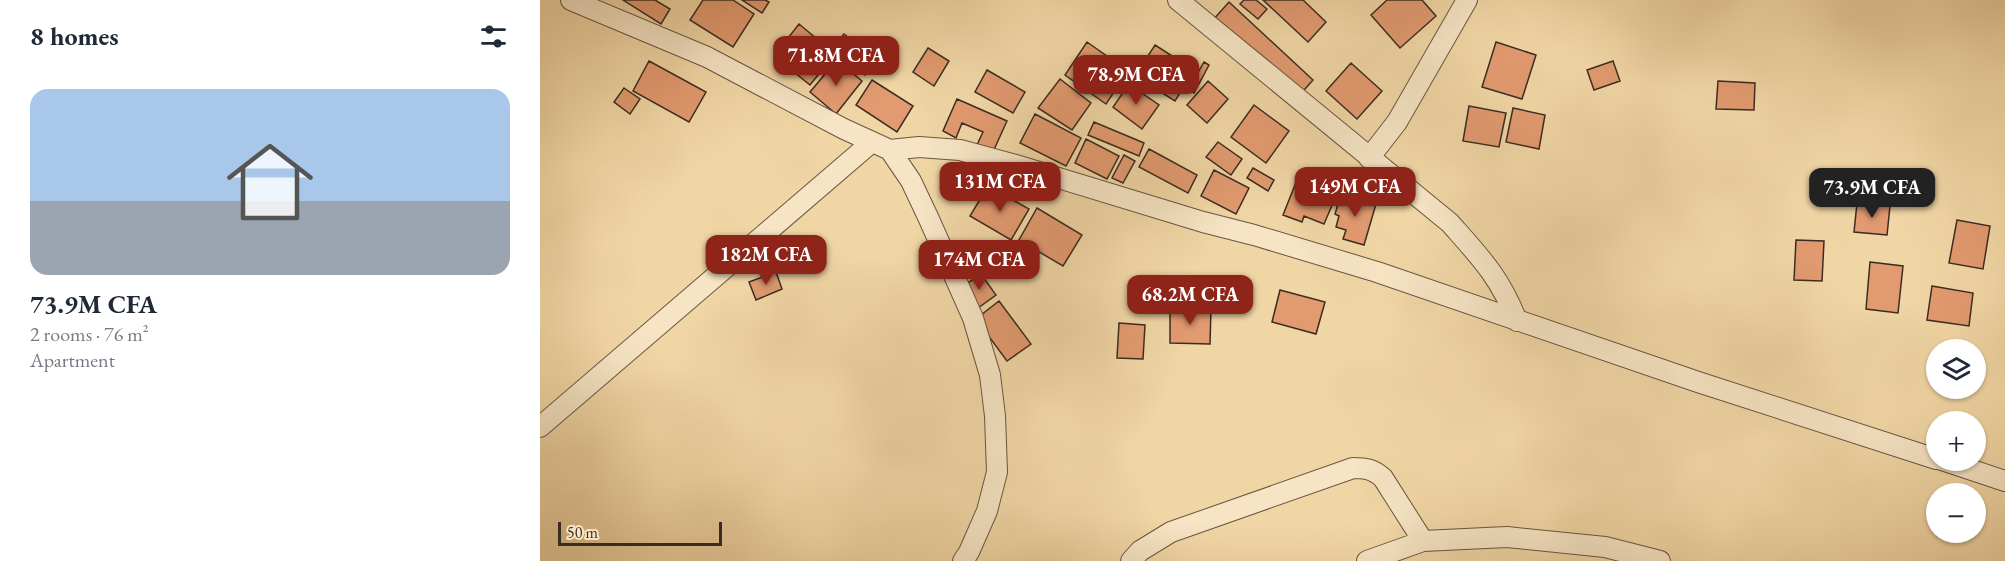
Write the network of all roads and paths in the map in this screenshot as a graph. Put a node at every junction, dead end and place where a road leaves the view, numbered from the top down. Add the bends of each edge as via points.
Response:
1 (571, 0) edge
2 (1178, 0) edge
3 (1467, 0) edge
4 (881, 146) junction
5 (1369, 158) junction
6 (1517, 321) junction
7 (540, 427) edge
8 (1926, 456) edge
9 (1975, 471) edge
10 (2005, 481) edge
11 (1423, 541) junction
12 (963, 561) edge
13 (1131, 561) edge
14 (1367, 561) edge
15 (1660, 561) edge

1 - 4 street via 706,57
2 - 5 street
3 - 5 street via 1397,122
4 - 6 street via 960,150 1016,165 1377,272
4 - 7 street
4 - 12 street via 911,181 973,318 990,375 997,472 987,511
5 - 6 street via 1449,223 1476,252 1501,284
6 - 8 street
9 - 10 street
11 - 13 street via 1383,478 1366,468 1353,468 1171,532
11 - 14 street
11 - 15 street via 1508,537 1605,547

